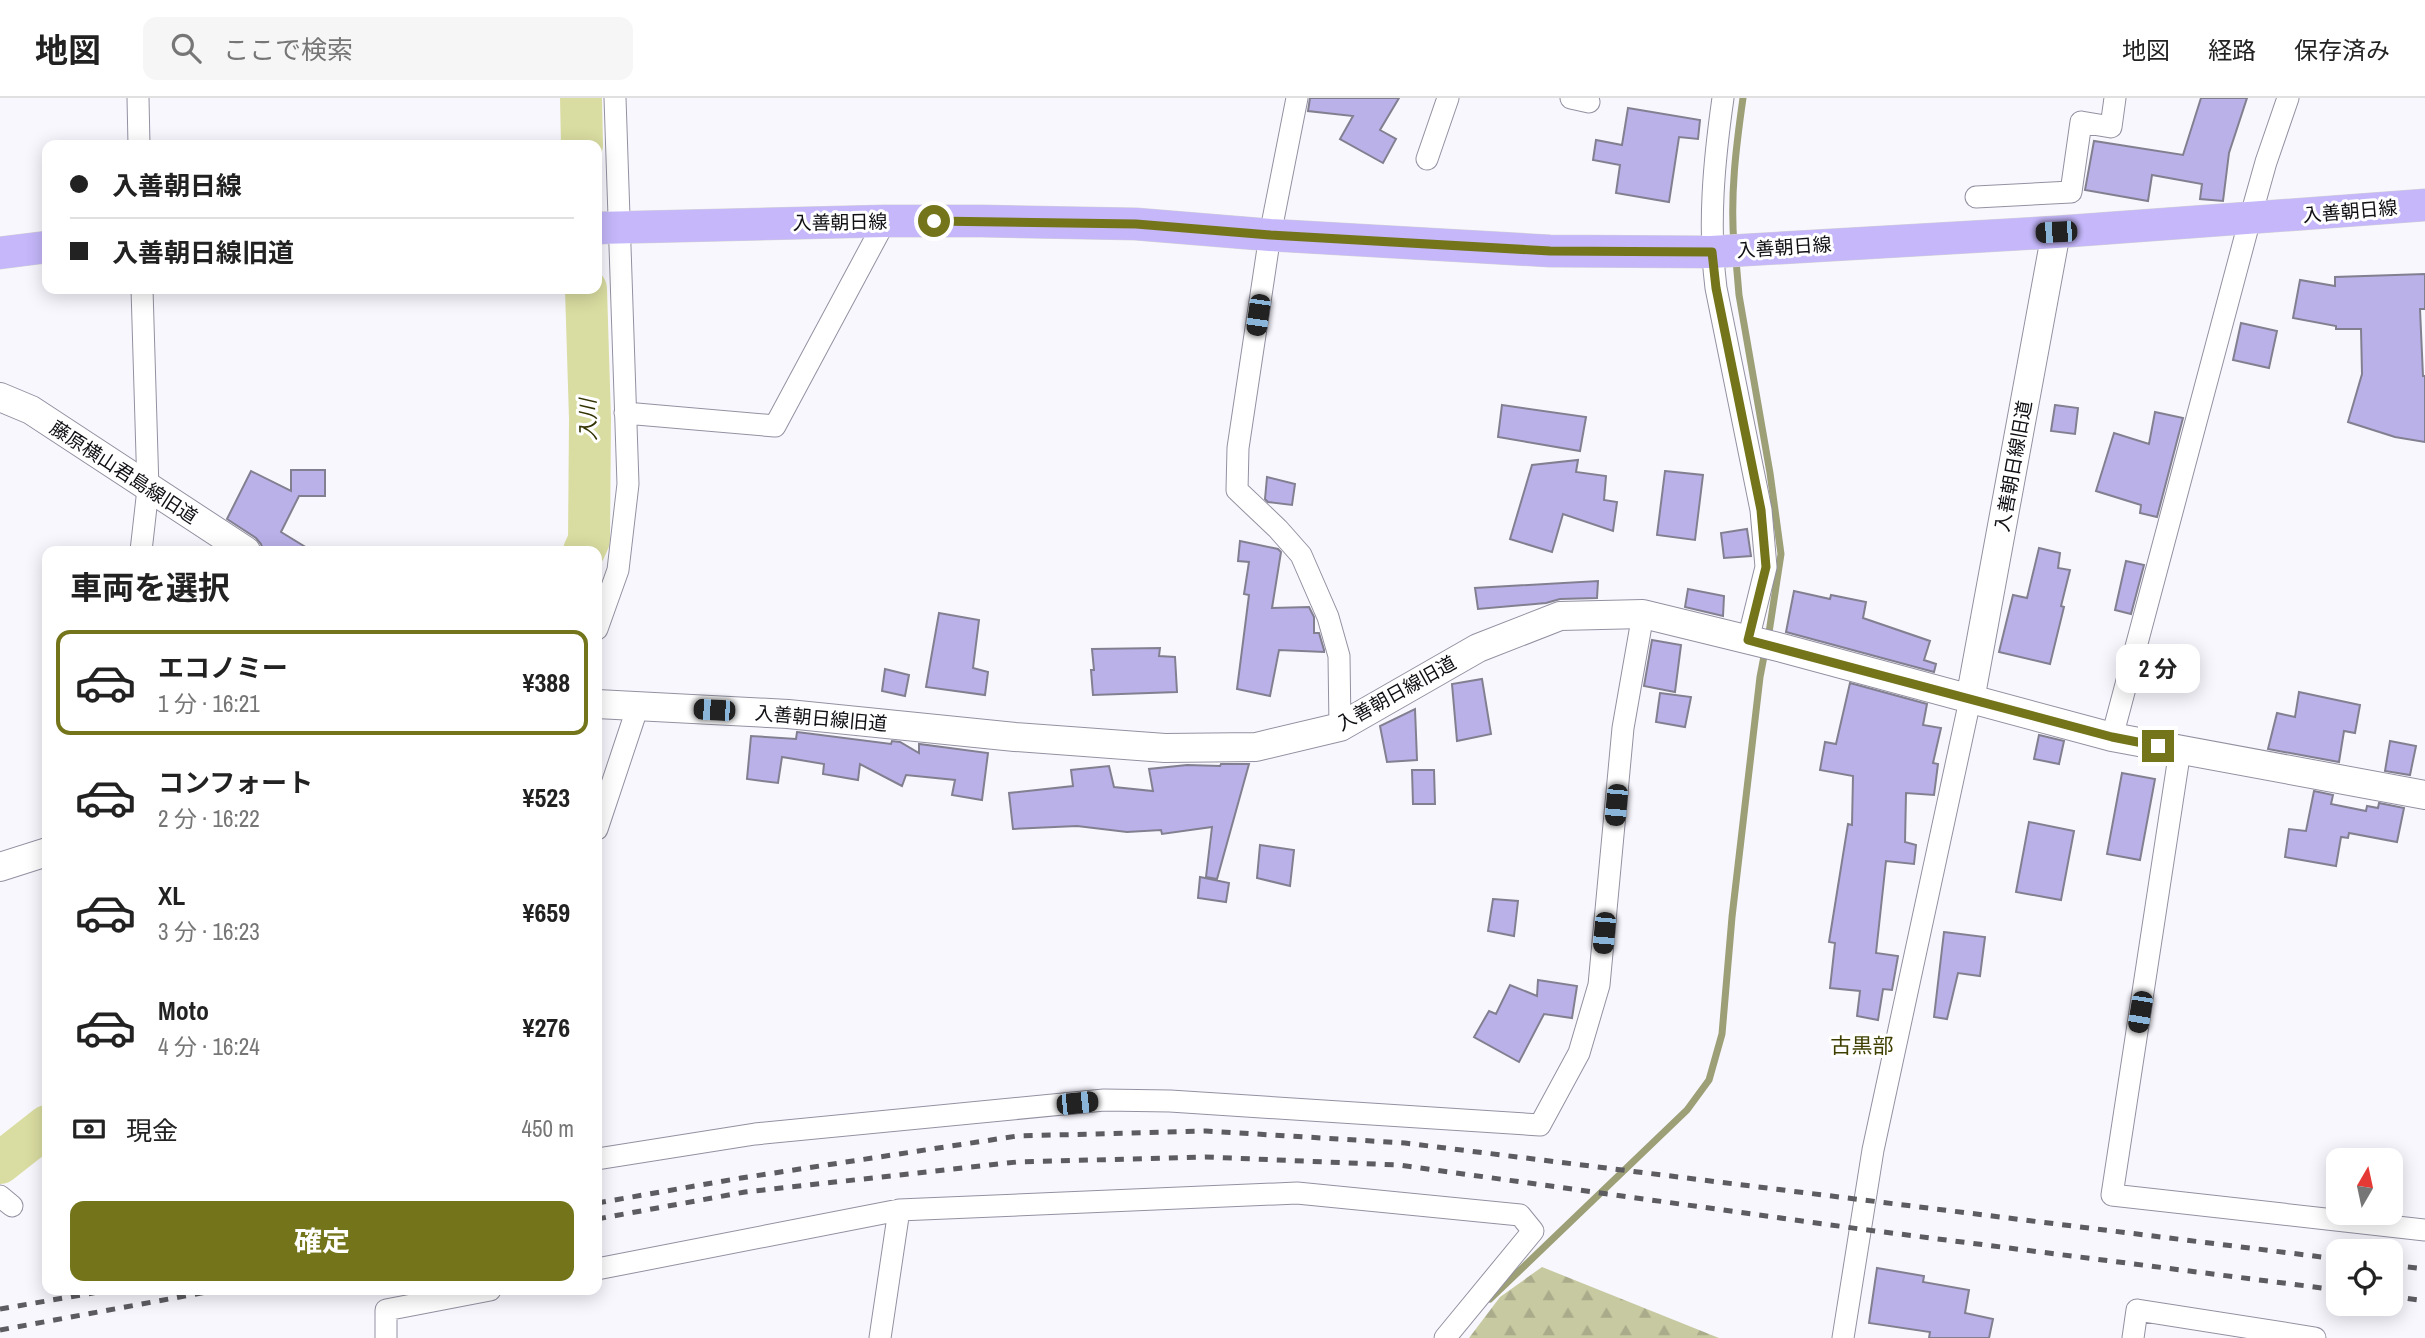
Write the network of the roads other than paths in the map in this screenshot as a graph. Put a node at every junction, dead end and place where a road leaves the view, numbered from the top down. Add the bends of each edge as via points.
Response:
1 (138, 98) edge
2 (615, 98) edge
3 (1297, 98) edge
4 (1448, 98) edge
5 (1723, 98) edge
6 (2115, 98) edge
7 (2288, 98) edge
8 (139, 140) edge
9 (1427, 159) dead end
10 (1976, 197) dead end
11 (2425, 205) edge
12 (2250, 219) junction
13 (885, 221) junction
14 (608, 228) edge
15 (2056, 232) junction
16 (1270, 235) junction
17 (42, 248) edge
18 (1712, 252) junction
19 (0, 253) edge
20 (142, 294) edge
21 (0, 397) edge
22 (625, 413) junction
23 (148, 489) junction
24 (142, 546) edge
25 (238, 546) edge
26 (1643, 614) junction
27 (602, 615) edge
28 (1748, 640) junction
29 (1970, 700) junction
30 (602, 704) edge
31 (638, 706) junction
32 (1340, 727) junction
33 (2112, 737) junction
34 (2180, 750) junction
35 (2425, 795) edge
36 (602, 814) edge
37 (42, 853) edge
38 (0, 867) edge
39 (602, 1158) edge
40 (899, 1210) junction
41 (2425, 1230) edge
42 (602, 1268) edge
43 (465, 1295) edge
44 (386, 1338) edge
45 (880, 1338) edge
46 (1445, 1338) edge
47 (1843, 1338) edge
48 (2133, 1338) edge
49 (2315, 1338) edge

1 - 8 street
2 - 14 street
3 - 16 street
4 - 9 street
5 - 18 street via 1714,155
6 - 10 street via 2111,127 2081,122 2071,192
7 - 12 street
11 - 12 main road, 入善朝日線
12 - 15 main road, 入善朝日線
12 - 33 street
13 - 14 main road, 入善朝日線
13 - 16 main road, 入善朝日線 via 1136,224
13 - 22 street via 775,426
14 - 22 street
15 - 18 main road, 入善朝日線
15 - 29 street, 入善朝日線旧道
16 - 18 main road, 入善朝日線 via 1550,251
16 - 32 street via 1238,448 1237,490 1301,555 1328,617 1339,656
17 - 19 main road
18 - 28 street via 1761,510 1766,567
20 - 23 street
21 - 23 street, 藤原横山君島線旧道 via 31,410
22 - 27 street via 628,484 618,570
23 - 24 street
23 - 25 street, 藤原横山君島線旧道
26 - 28 street, 入善朝日線旧道
26 - 32 street, 入善朝日線旧道 via 1560,616 1478,648
26 - 39 street via 1623,728 1599,985 1579,1053 1540,1125 1104,1100 755,1134
28 - 29 street, 入善朝日線旧道
29 - 33 street, 入善朝日線旧道
29 - 47 street via 1873,1150
30 - 31 street, 入善朝日線旧道
31 - 32 street, 入善朝日線旧道 via 788,714 1165,748 1256,747
31 - 36 street
33 - 34 street, 入善朝日線旧道
34 - 35 street, 入善朝日線旧道
34 - 41 street via 2112,1195
37 - 38 street
40 - 42 street
40 - 45 street
40 - 46 street via 1297,1193 1520,1215 1533,1231
43 - 44 street via 387,1310
48 - 49 street via 2137,1310

